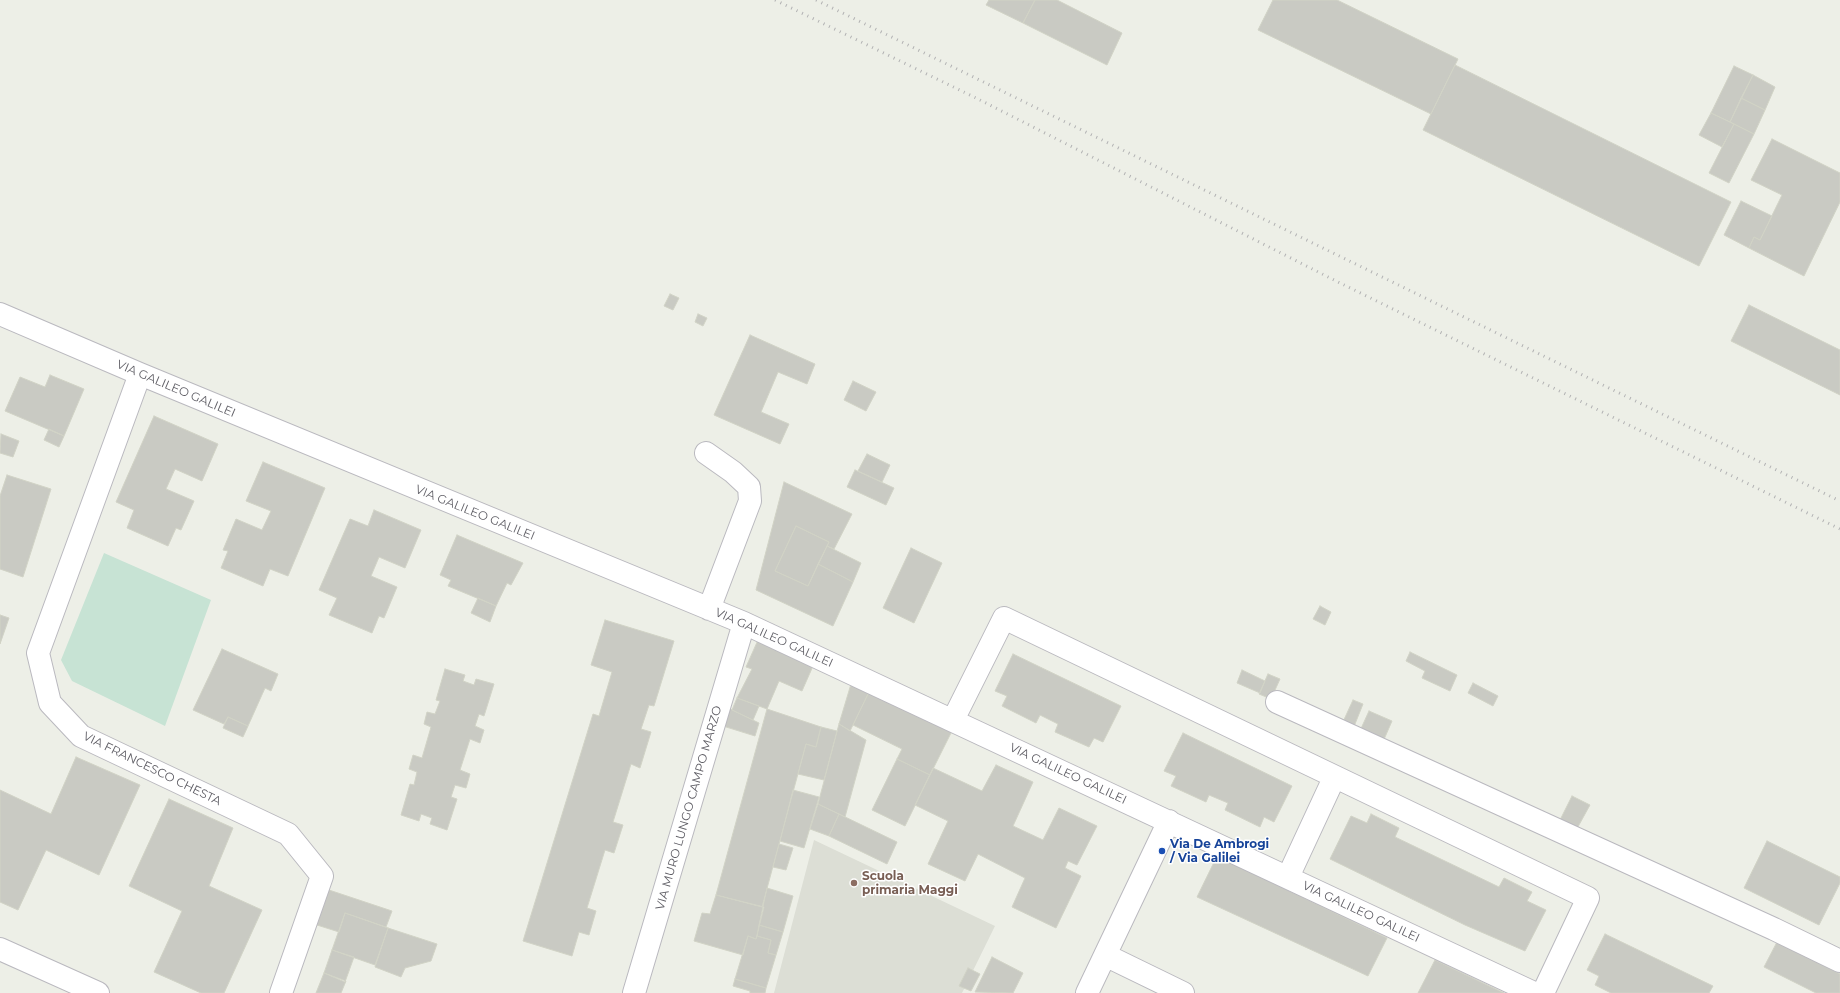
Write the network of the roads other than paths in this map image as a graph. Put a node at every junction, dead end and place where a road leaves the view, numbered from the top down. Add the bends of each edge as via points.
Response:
1 (0, 314) edge
2 (140, 374) junction
3 (706, 453) dead end
4 (709, 609) junction
5 (744, 623) junction
6 (1276, 702) dead end
7 (953, 720) junction
8 (1334, 778) junction
9 (1169, 821) junction
10 (1288, 877) junction
11 (0, 949) edge
12 (1105, 955) junction
13 (1840, 961) edge
14 (98, 993) edge
15 (281, 993) edge
16 (634, 993) edge
17 (1087, 993) edge
18 (1183, 993) edge
19 (1534, 993) edge
20 (1543, 993) edge

1 - 2 street, VIA GALILEO GALILEI
2 - 4 street, VIA GALILEO GALILEI
2 - 15 street, VIA FRANCESCO CHESTA via 38,652 50,703 81,736 288,834 322,876
3 - 4 street via 749,487 750,501
4 - 5 street, VIA GALILEO GALILEI
5 - 7 street, VIA GALILEO GALILEI
5 - 16 street, VIA MURO LUNGO CAMPO MARZO
6 - 13 street via 1774,928
7 - 8 street via 1004,618
7 - 9 street, VIA GALILEO GALILEI
8 - 10 street
8 - 20 street via 1588,898
9 - 10 street, VIA GALILEO GALILEI
9 - 12 street
10 - 19 street, VIA GALILEO GALILEI
11 - 14 street
12 - 17 street
12 - 18 street

